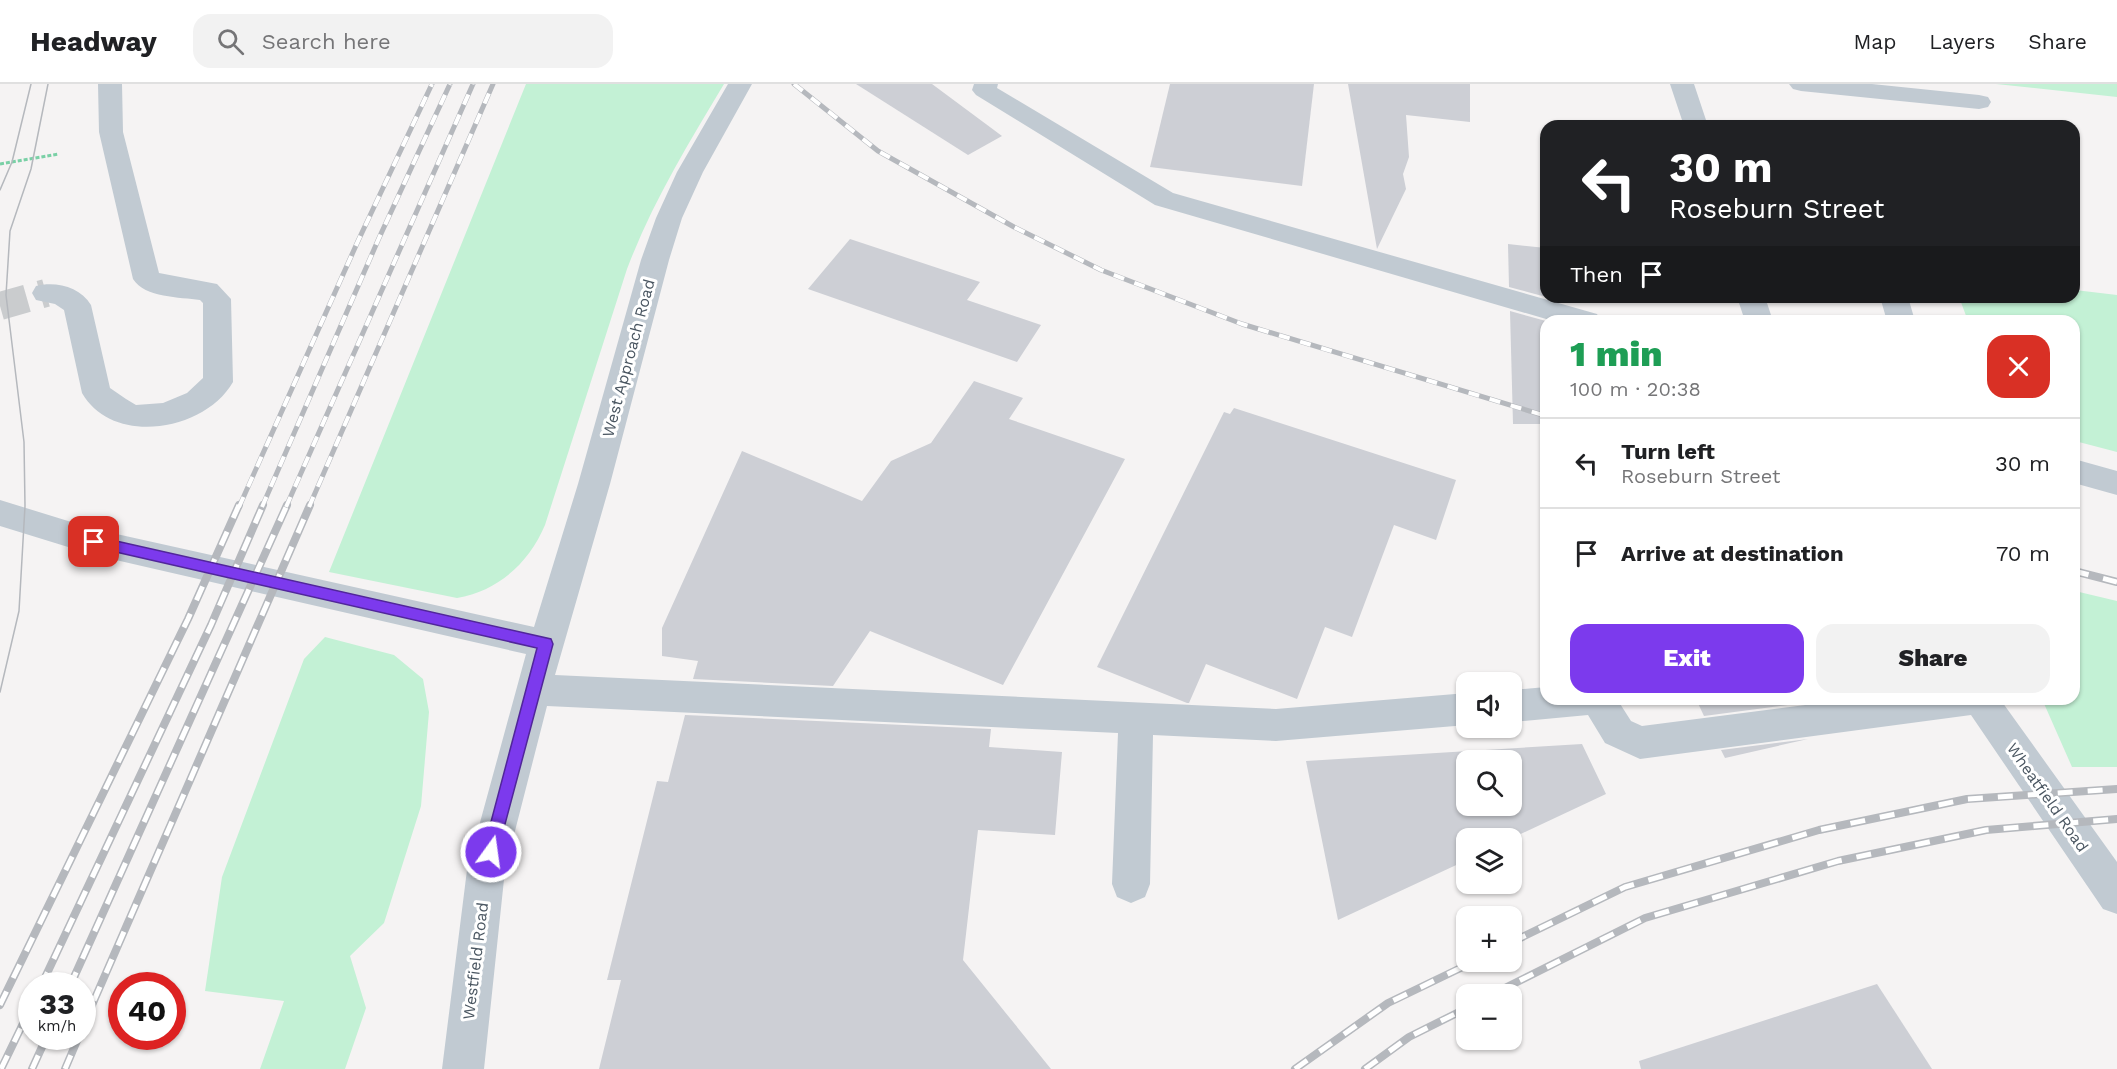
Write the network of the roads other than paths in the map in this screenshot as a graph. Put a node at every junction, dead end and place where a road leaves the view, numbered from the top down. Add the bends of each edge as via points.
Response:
1 (110, 84) edge
2 (740, 84) edge
3 (986, 84) edge
4 (1682, 84) edge
5 (1802, 84) edge
6 (1979, 102) dead end
7 (1694, 120) edge
8 (46, 293) tunnel mouth
9 (1566, 315) edge
10 (2080, 473) edge
11 (2117, 483) edge
12 (0, 513) edge
13 (546, 644) junction
14 (534, 690) junction
15 (1540, 704) edge
16 (1522, 705) edge
17 (1602, 705) edge
18 (1928, 705) edge
19 (1984, 705) edge
20 (1456, 710) edge
21 (1136, 718) junction
22 (1131, 884) dead end
23 (2117, 895) edge
24 (463, 1069) edge

1 - 8 street via 111,132 147,279 165,286 207,291 217,299 218,382 197,401 166,414 133,416 115,407 97,393 77,305 62,295
2 - 13 street, West Approach Road via 710,133 669,218
3 - 9 street via 984,90 1164,199
4 - 7 street
5 - 6 street
10 - 11 street
12 - 13 street via 94,542
13 - 14 street, Westfield Road
14 - 21 street
14 - 24 street, Westfield Road via 486,870
15 - 16 street
17 - 18 street via 1618,732 1640,743
19 - 23 street, Wheatfield Road
20 - 21 street via 1276,725
21 - 22 street

